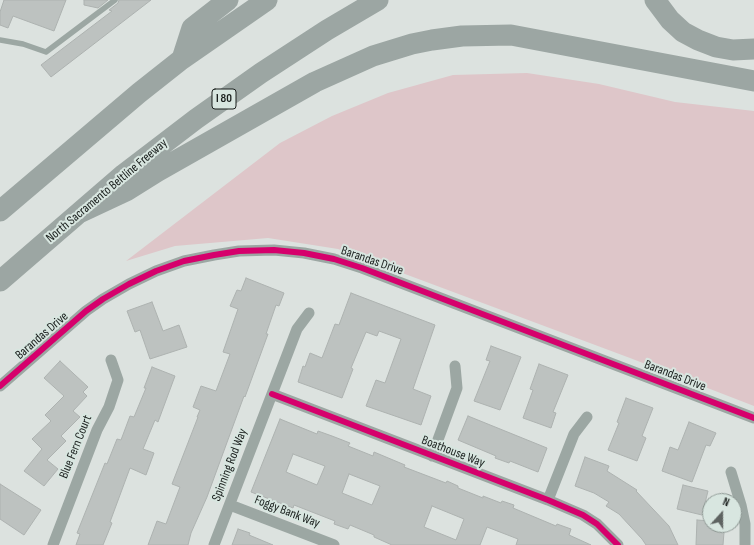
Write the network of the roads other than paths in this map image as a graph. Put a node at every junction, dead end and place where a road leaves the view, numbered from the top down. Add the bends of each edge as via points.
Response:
1 (115, 0) edge
2 (228, 0) edge
3 (267, 0) edge
4 (378, 0) edge
5 (655, 0) edge
6 (0, 40) edge
7 (754, 49) edge
8 (182, 59) junction
9 (754, 81) edge
10 (0, 211) edge
11 (79, 213) junction
12 (0, 281) edge
13 (309, 313) dead end
14 (110, 360) dead end
15 (455, 366) dead end
16 (0, 386) edge
17 (272, 394) junction
18 (587, 417) dead end
19 (754, 418) edge
20 (432, 456) junction
21 (731, 472) dead end
22 (548, 500) junction
23 (230, 505) junction
24 (53, 545) edge
25 (214, 545) edge
26 (334, 545) edge
27 (618, 545) edge
28 (744, 545) edge

1 - 6 lane via 46,52
2 - 8 highway via 192,28
3 - 8 highway
4 - 11 highway, North Sacramento Beltline Freeway / I 80 via 261,73 196,119 124,174
5 - 7 highway via 670,20 683,32 698,40 733,50
8 - 10 highway
9 - 11 highway via 512,36 462,36 432,40 373,56 315,82 126,191
11 - 12 highway, North Sacramento Beltline Freeway / I 80
13 - 17 street, Spinning Rod Way via 297,329
14 - 24 street, Blue Fern Court via 118,380
15 - 20 street via 456,388
16 - 19 street, Barandas Drive via 86,312 129,284 184,261 239,251 274,250 334,259 362,268
17 - 20 street, Boathouse Way
17 - 23 street, Spinning Rod Way
18 - 22 street via 574,434
20 - 22 street, Boathouse Way
21 - 28 street via 741,505
22 - 27 street, Boathouse Way via 583,515 597,524
23 - 25 street, Spinning Rod Way
23 - 26 street, Foggy Bank Way

